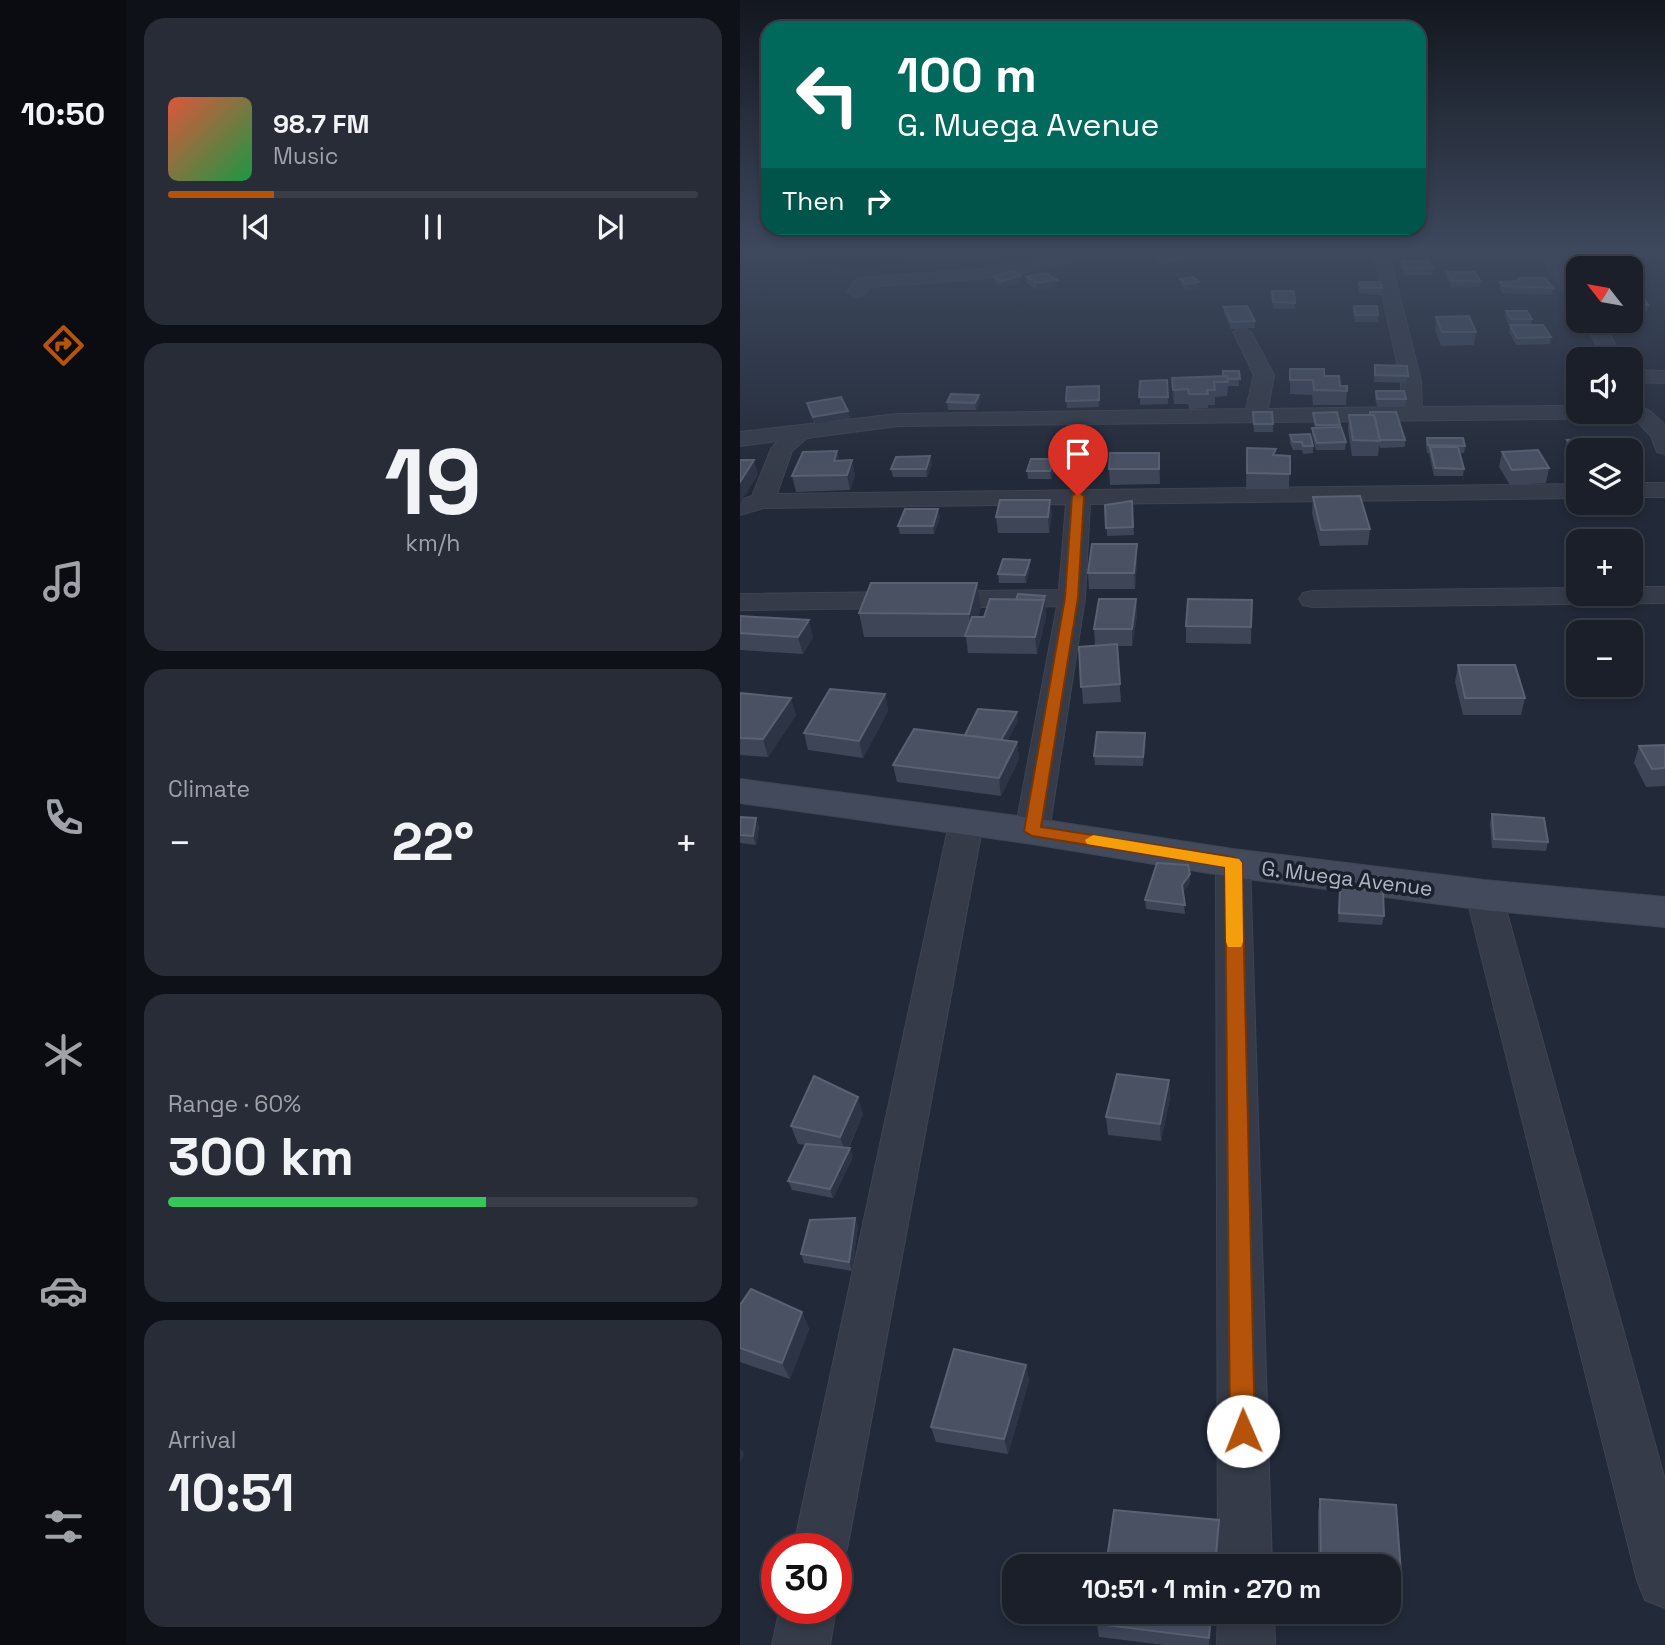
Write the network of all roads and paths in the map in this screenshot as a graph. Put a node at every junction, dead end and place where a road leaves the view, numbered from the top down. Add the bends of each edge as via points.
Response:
1 (1399, 330) edge
2 (1242, 332) edge
3 (1643, 376) edge
4 (1665, 377) edge
5 (1566, 406) edge
6 (1412, 413) junction
7 (1643, 413) edge
8 (1256, 414) junction
9 (799, 433) junction
10 (740, 439) edge
11 (1665, 447) edge
12 (1643, 490) edge
13 (1665, 490) edge
14 (1566, 491) edge
15 (1078, 496) junction
16 (751, 505) edge
17 (1665, 595) edge
18 (1072, 598) junction
19 (1312, 599) dead end
20 (740, 602) edge
21 (740, 791) edge
22 (966, 824) junction
23 (1032, 831) junction
24 (1233, 863) junction
25 (1484, 895) junction
26 (1665, 912) edge
27 (823, 1533) edge
28 (1245, 1554) edge
29 (1665, 1580) edge
30 (805, 1624) edge
31 (1246, 1624) edge
32 (801, 1645) edge
33 (1246, 1645) edge

1 - 6 street via 1411,381
2 - 8 street via 1264,375
3 - 4 street
5 - 6 street
6 - 8 street
7 - 11 street via 1661,434
8 - 9 street via 898,420
9 - 10 street
9 - 16 street via 782,449
12 - 13 street
14 - 15 street
15 - 16 street
15 - 18 street
17 - 19 street
18 - 20 street
18 - 23 street
21 - 22 street, G. Muega Avenue
22 - 23 street, G. Muega Avenue
22 - 27 street
23 - 24 street, G. Muega Avenue
24 - 25 street, G. Muega Avenue
24 - 28 street
25 - 26 street, G. Muega Avenue
25 - 29 street
30 - 32 street
31 - 33 street

